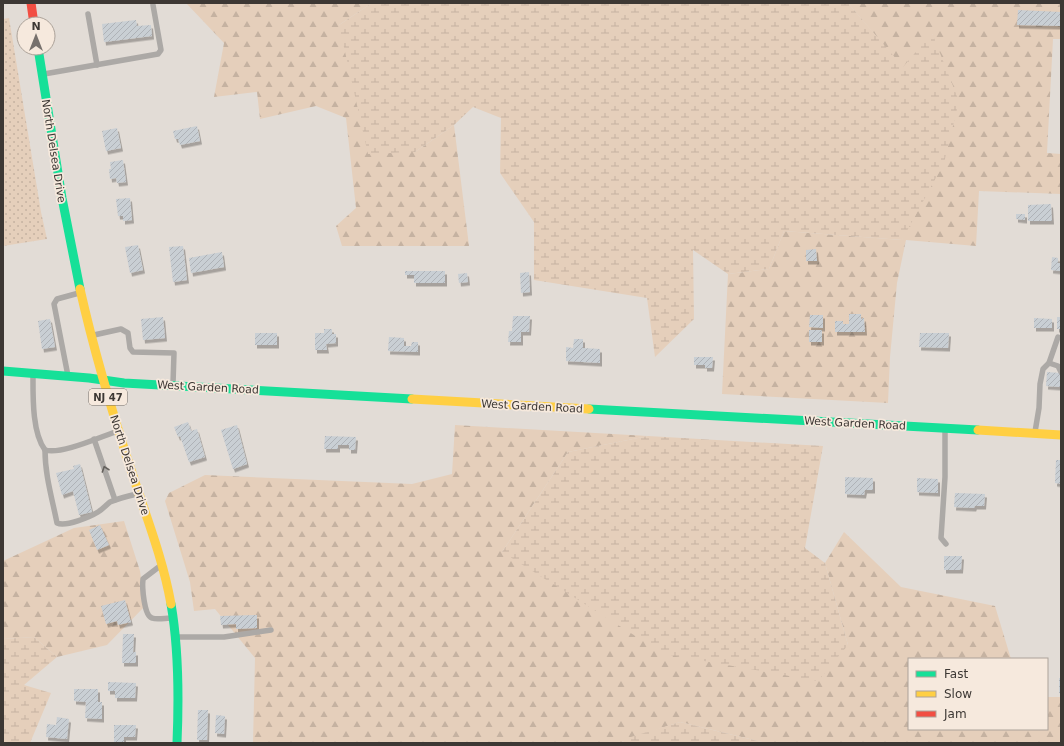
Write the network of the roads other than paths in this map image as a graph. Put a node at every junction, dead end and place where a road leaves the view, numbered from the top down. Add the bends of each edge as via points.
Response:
1 (31, 3) edge
2 (153, 5) dead end
3 (88, 14) dead end
4 (33, 16) edge
5 (39, 56) edge
6 (97, 65) junction
7 (42, 74) junction
8 (81, 293) junction
9 (92, 335) junction
10 (1058, 337) dead end
11 (1049, 363) junction
12 (3, 371) edge
13 (1061, 372) edge
14 (33, 373) junction
15 (68, 376) junction
16 (104, 380) junction
17 (173, 385) junction
18 (945, 428) junction
19 (1061, 429) edge
20 (118, 431) junction
21 (1035, 434) junction
22 (1061, 435) edge
23 (94, 439) junction
24 (45, 450) junction
25 (138, 493) junction
26 (115, 500) junction
27 (946, 544) dead end
28 (162, 564) junction
29 (173, 618) junction
30 (271, 630) dead end
31 (176, 638) junction
32 (177, 743) edge

1 - 4 main road
2 - 6 lane via 161,52
3 - 6 lane
5 - 7 main road, North Delsea Drive / NJ 47
6 - 7 lane
7 - 8 main road, North Delsea Drive / NJ 47 via 65,216
8 - 9 main road, North Delsea Drive / NJ 47
8 - 15 lane via 57,299 54,304
9 - 16 main road, North Delsea Drive / NJ 47
9 - 17 lane via 121,329 128,333 133,352 174,353
10 - 11 lane
11 - 13 lane via 1058,366
11 - 21 lane via 1043,369 1040,384
12 - 14 main road, West Garden Road
14 - 15 main road, West Garden Road
14 - 24 lane via 37,436
15 - 16 main road, West Garden Road
16 - 17 main road, West Garden Road
16 - 20 main road, North Delsea Drive / NJ 47
17 - 18 main road, West Garden Road
18 - 21 main road, West Garden Road
18 - 27 lane via 941,538
19 - 22 lane
20 - 23 lane
20 - 25 main road, North Delsea Drive / NJ 47
21 - 22 main road, West Garden Road
23 - 24 lane via 61,450
26 -> 23 lane
24 - 26 lane via 45,465 57,523 71,523 97,513
25 - 26 lane
25 - 28 main road, North Delsea Drive / NJ 47
28 - 29 main road, North Delsea Drive / NJ 47
28 - 29 lane via 143,579 146,613 152,619
29 - 31 main road, North Delsea Drive / NJ 47
30 - 31 lane via 224,637
31 - 32 main road, North Delsea Drive / NJ 47 via 179,682

